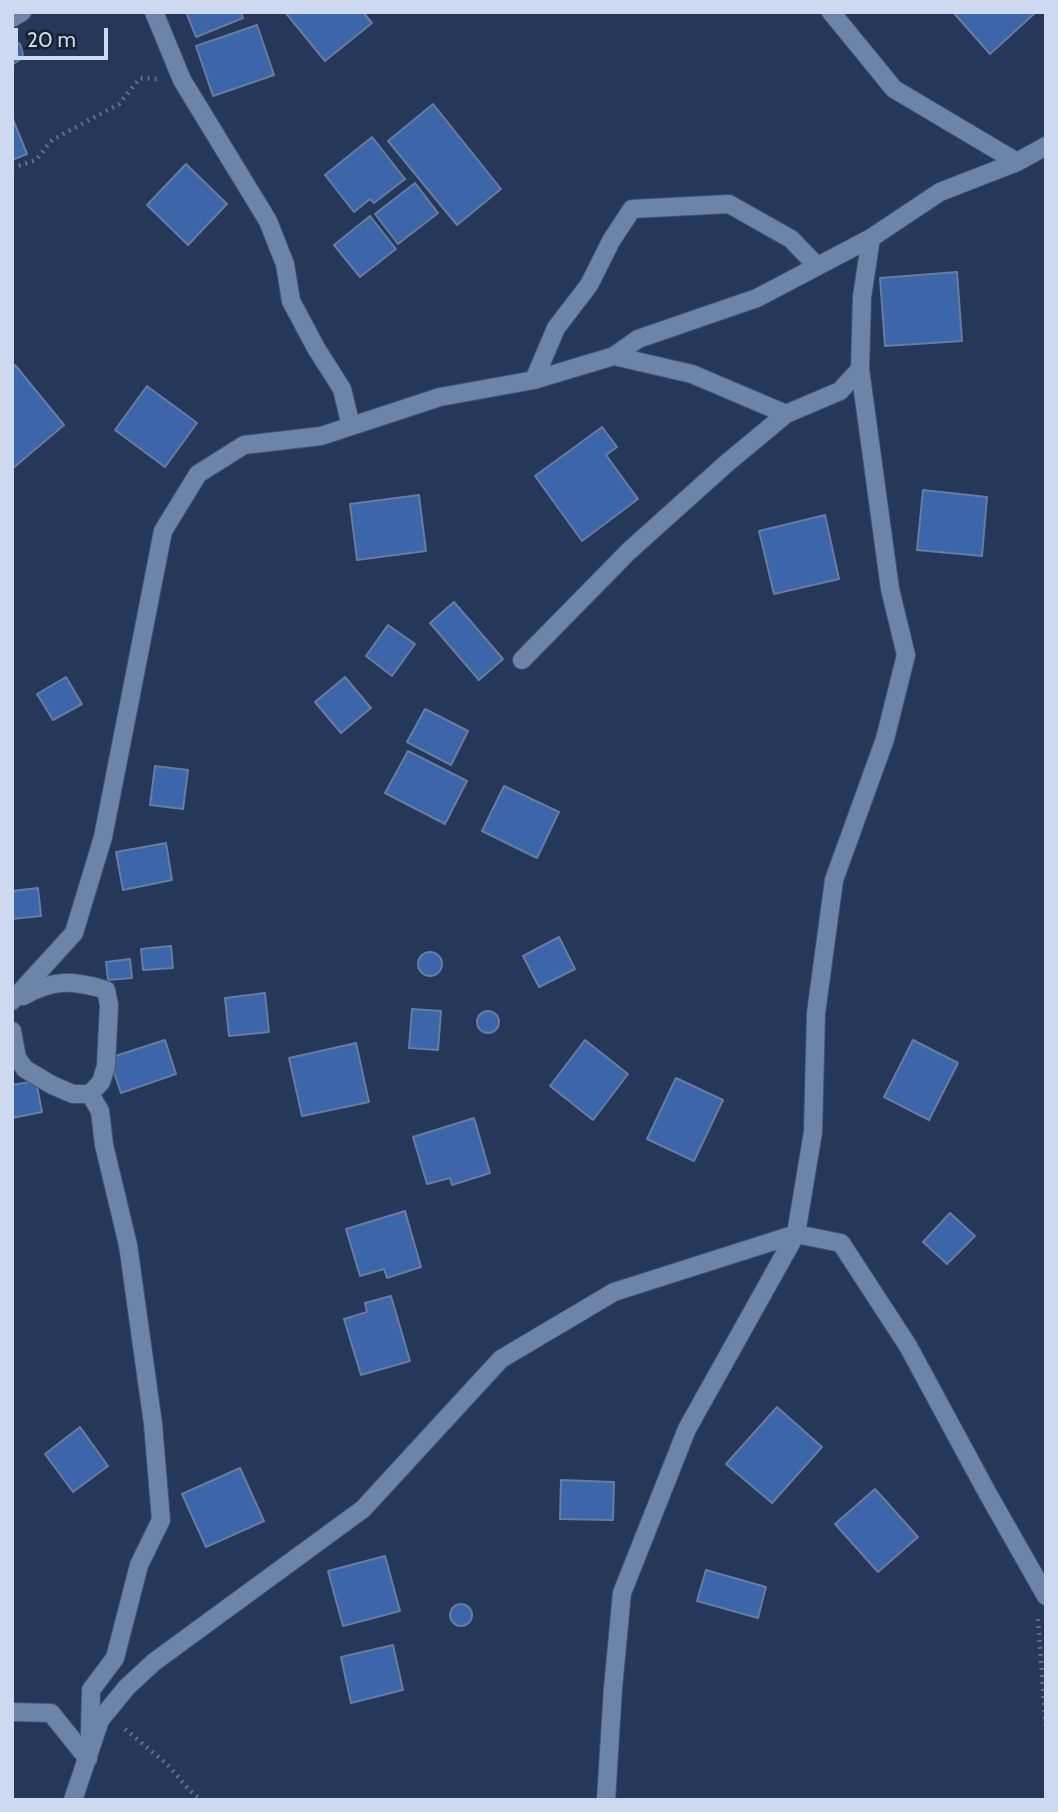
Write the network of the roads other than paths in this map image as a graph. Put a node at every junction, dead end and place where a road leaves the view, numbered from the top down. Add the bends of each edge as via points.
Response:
1 (22, 12) edge
2 (154, 12) edge
3 (831, 12) edge
4 (12, 18) edge
5 (1046, 146) edge
6 (1017, 162) junction
7 (871, 238) junction
8 (817, 266) junction
9 (614, 356) junction
10 (860, 369) junction
11 (534, 380) junction
12 (786, 414) junction
13 (351, 426) junction
14 (522, 660) dead end
15 (13, 1003) edge
16 (12, 1031) edge
17 (90, 1094) junction
18 (796, 1234) junction
19 (1041, 1573) edge
20 (1046, 1595) edge
21 (12, 1712) edge
22 (89, 1759) junction
23 (73, 1800) edge
24 (606, 1800) edge

1 - 4 street
2 - 13 street via 182,80 268,221 285,264 291,301 342,389
3 - 6 street via 894,89
5 - 6 street
6 - 7 street via 940,192
7 - 8 street
7 - 10 street via 862,297
8 - 9 street via 757,298 638,339
8 - 11 street via 791,239 729,204 632,209 589,285 556,328
9 - 11 street
9 - 12 street via 692,374
10 - 12 street via 841,391
10 - 18 street via 890,589 906,655 885,739 834,880 816,1013 813,1132
11 - 13 street via 440,397
12 - 14 street via 629,551
13 - 15 street via 321,436 244,445 198,474 163,531 103,837 74,933
15 - 17 street via 38,988 59,984 79,982 106,990 106,1066 101,1082
16 - 17 street via 17,1058 25,1069 73,1094
17 - 22 street via 100,1111 128,1245 161,1520 139,1565 115,1658 91,1690
18 - 19 street via 841,1244 908,1346 988,1494
18 - 22 street via 614,1292 501,1359 363,1509 154,1662 127,1687 100,1720
18 - 24 street via 687,1429 622,1592
19 - 20 street
21 - 22 street via 51,1713
22 - 23 street

